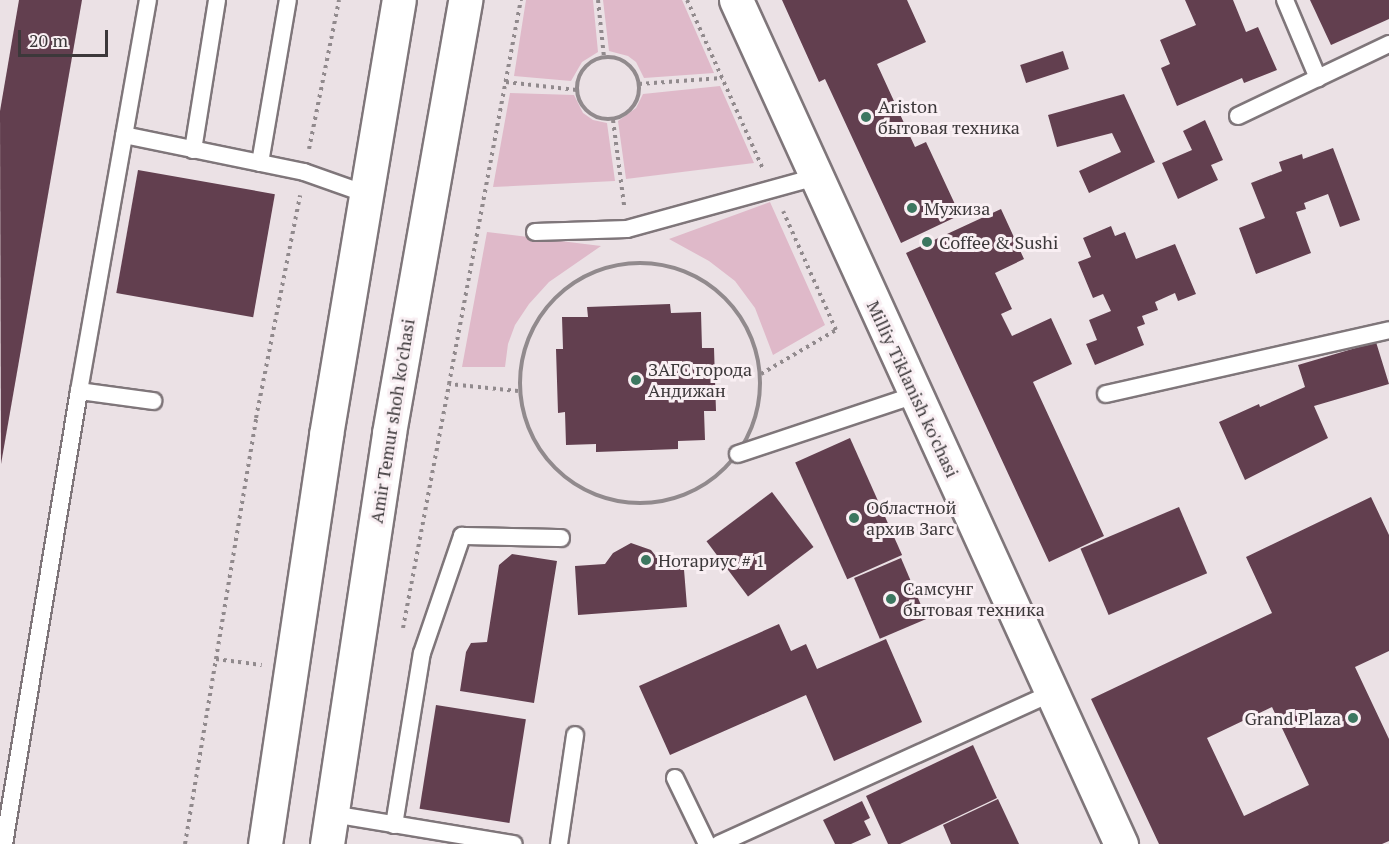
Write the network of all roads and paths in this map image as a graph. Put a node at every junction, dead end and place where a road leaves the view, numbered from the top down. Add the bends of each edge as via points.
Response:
1 (148, 0) edge
2 (217, 0) edge
3 (288, 0) edge
4 (339, 0) edge
5 (399, 0) edge
6 (465, 0) edge
7 (521, 0) edge
8 (598, 0) edge
9 (736, 0) edge
10 (1285, 0) edge
11 (1389, 44) edge
12 (604, 57) junction
13 (722, 78) dead end
14 (1318, 78) junction
15 (506, 82) junction
16 (639, 84) junction
17 (577, 90) junction
18 (1238, 116) dead end
19 (613, 120) junction
20 (124, 135) junction
21 (193, 150) junction
22 (260, 163) junction
23 (304, 172) junction
24 (816, 177) junction
25 (366, 194) junction
26 (627, 229) junction
27 (535, 232) dead end
28 (631, 263) junction
29 (836, 330) dead end
30 (1389, 330) edge
31 (761, 374) junction
32 (449, 384) junction
33 (79, 391) junction
34 (519, 392) junction
35 (1106, 394) dead end
36 (915, 395) junction
37 (153, 400) dead end
38 (738, 454) junction
39 (561, 538) dead end
40 (402, 635) dead end
41 (1052, 693) junction
42 (575, 735) dead end
43 (675, 778) dead end
44 (394, 825) junction
45 (330, 829) edge
46 (4, 844) edge
47 (185, 844) edge
48 (265, 844) edge
49 (514, 844) edge
50 (558, 844) edge
51 (707, 844) edge
52 (720, 844) edge
53 (1121, 844) edge

1 - 20 lane
2 - 21 lane
3 - 22 lane
4 - 23 path
5 - 25 main road
6 - 45 main road, Amir Temur shoh ko'chasi via 389,433
7 - 15 path
8 - 12 path
9 - 24 main road, Milliy Tiklanish ko'chasi
10 - 14 lane
11 - 14 lane
12 - 16 path via 631,66
12 - 17 path via 582,72
13 - 16 path
14 - 18 lane
15 - 17 path
15 - 32 path
16 - 19 path via 639,94 630,111
17 - 19 path via 585,109
19 - 26 path
20 - 21 lane
20 - 33 lane
21 - 22 lane
22 - 23 lane
23 - 25 lane
23 - 47 path via 256,418
24 - 26 lane
24 - 36 main road, Milliy Tiklanish ko'chasi
25 - 48 main road
26 - 27 lane
26 - 28 path
28 - 31 path via 679,268 710,284 736,309 753,340
28 - 34 path via 608,266 570,284 540,313 523,350
29 - 31 path
30 - 35 lane
31 - 38 path via 756,417
32 - 34 path
32 - 40 path
33 - 37 lane
33 - 46 lane
34 - 38 path via 528,432 552,467 586,492 626,504 669,501 707,483
36 - 38 lane
36 - 41 main road, Milliy Tiklanish ko'chasi
39 - 44 lane via 462,536 422,653
41 - 52 lane
41 - 53 main road, Milliy Tiklanish ko'chasi
42 - 50 lane
43 - 51 lane
44 - 45 lane
44 - 49 lane

